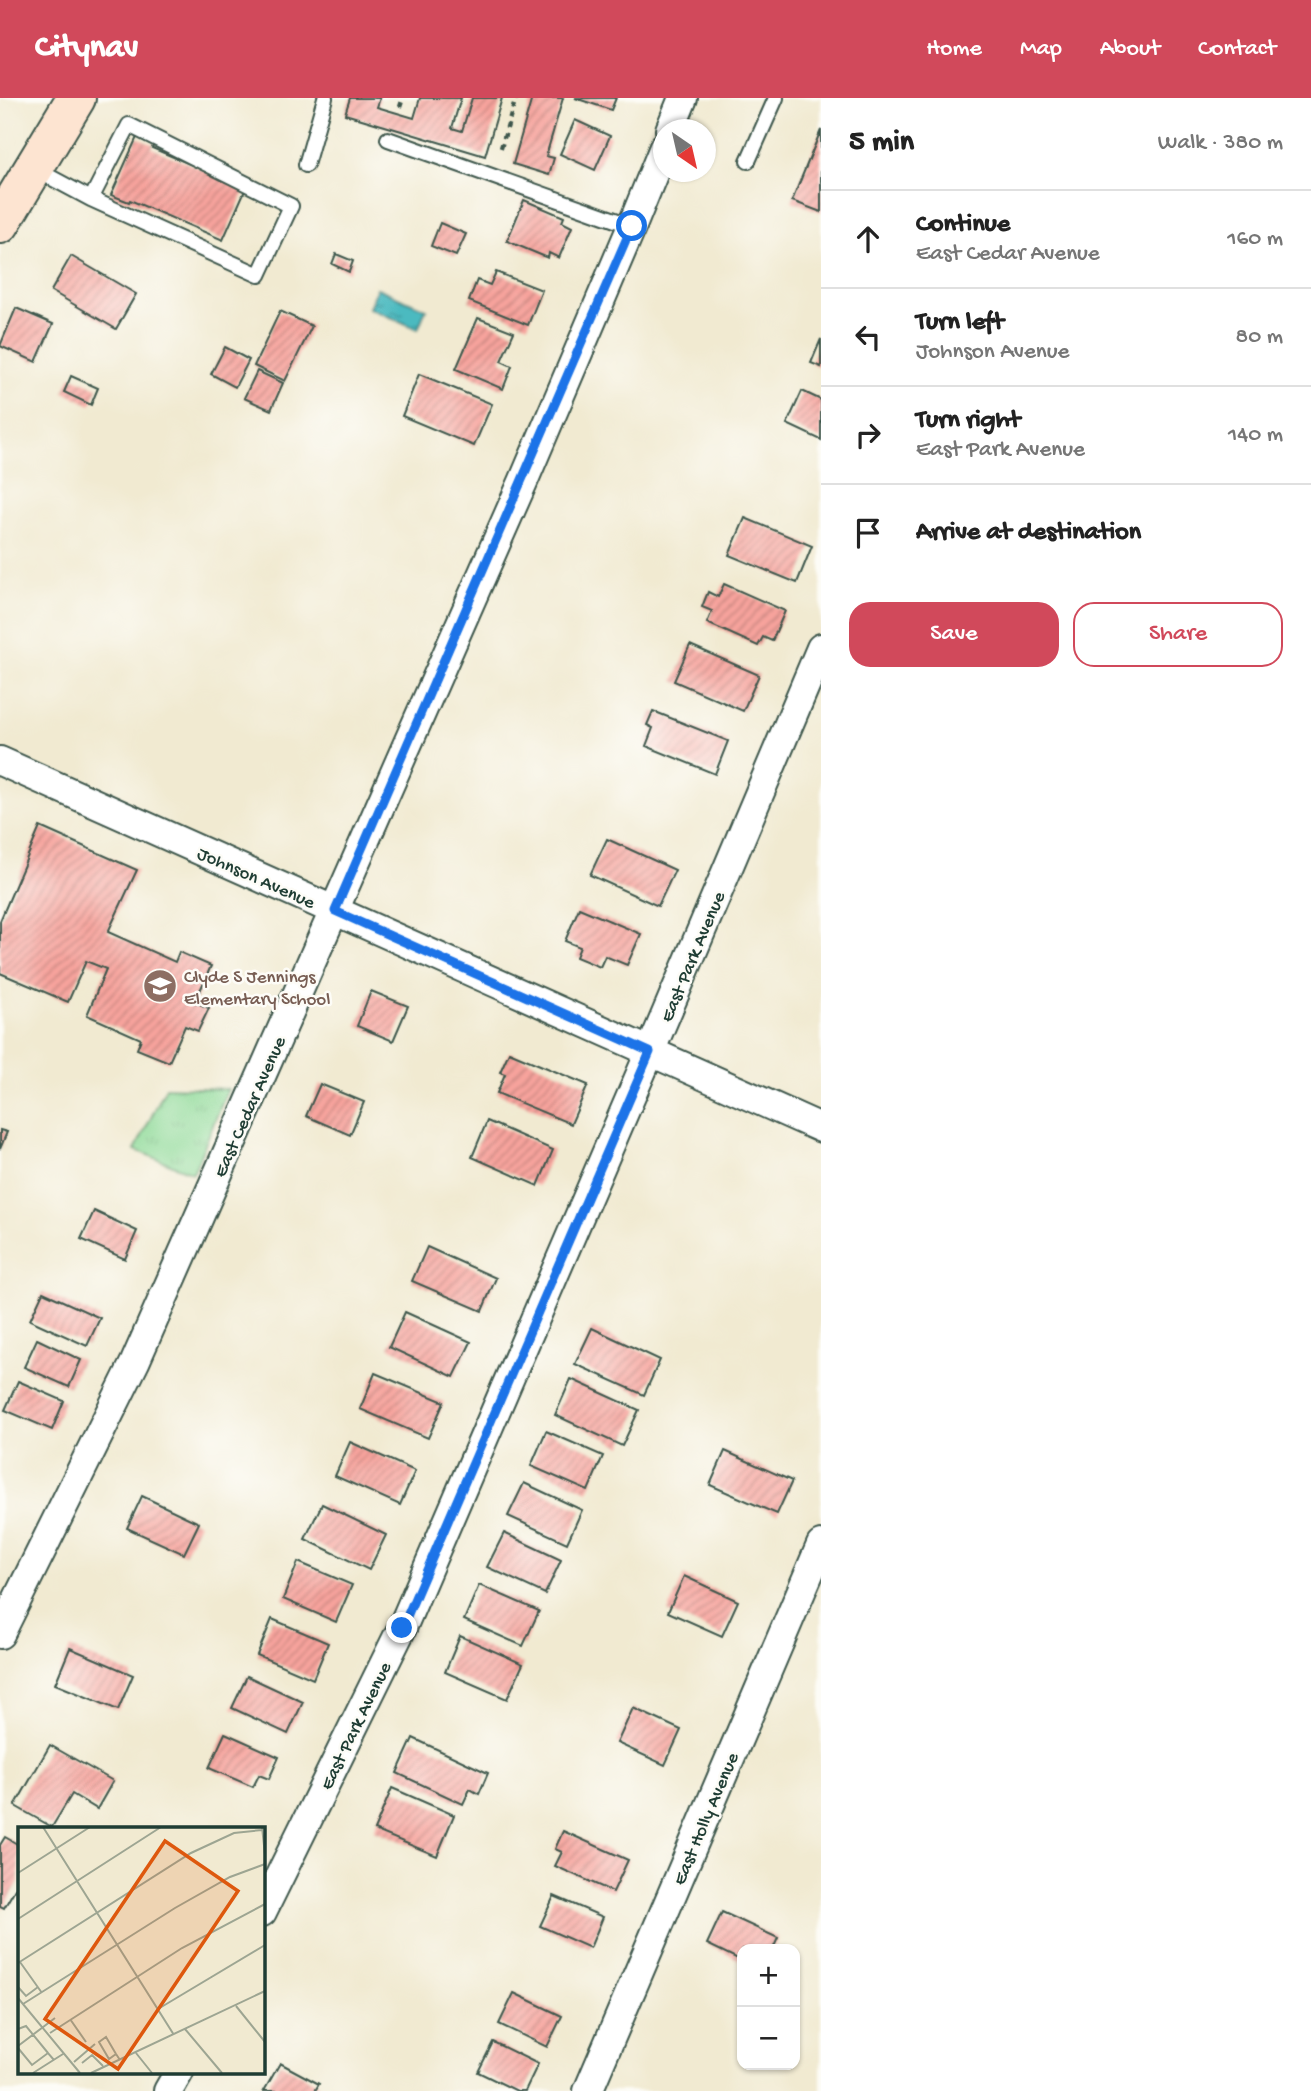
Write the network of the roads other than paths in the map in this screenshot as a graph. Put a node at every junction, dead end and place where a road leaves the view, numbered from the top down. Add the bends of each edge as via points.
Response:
1 (76, 98) edge
2 (325, 98) edge
3 (683, 98) edge
4 (776, 98) edge
5 (674, 119) edge
6 (388, 139) dead end
7 (748, 160) dead end
8 (306, 165) dead end
9 (33, 168) junction
10 (653, 172) edge
11 (91, 199) junction
12 (0, 224) edge
13 (632, 226) junction
14 (821, 648) edge
15 (1, 766) edge
16 (335, 911) junction
17 (650, 1052) junction
18 (821, 1128) edge
19 (821, 1545) edge
20 (0, 1634) edge
21 (264, 1908) edge
22 (178, 2074) edge
23 (169, 2091) edge
24 (587, 2091) edge

1 - 9 main road
2 - 8 lane
3 - 5 street
4 - 7 lane
6 - 13 lane
9 - 11 lane
9 - 12 main road
10 - 13 street, East Cedar Avenue
11 - 11 lane via 260,275 290,206 129,125
13 - 16 street, East Cedar Avenue
14 - 17 street, East Park Avenue
15 - 16 street, Johnson Avenue
16 - 17 street, Johnson Avenue
16 - 20 street, East Cedar Avenue via 135,1362
17 - 18 street, Johnson Avenue
17 - 21 street, East Park Avenue via 402,1628
19 - 24 street, East Holly Avenue
22 - 23 street

